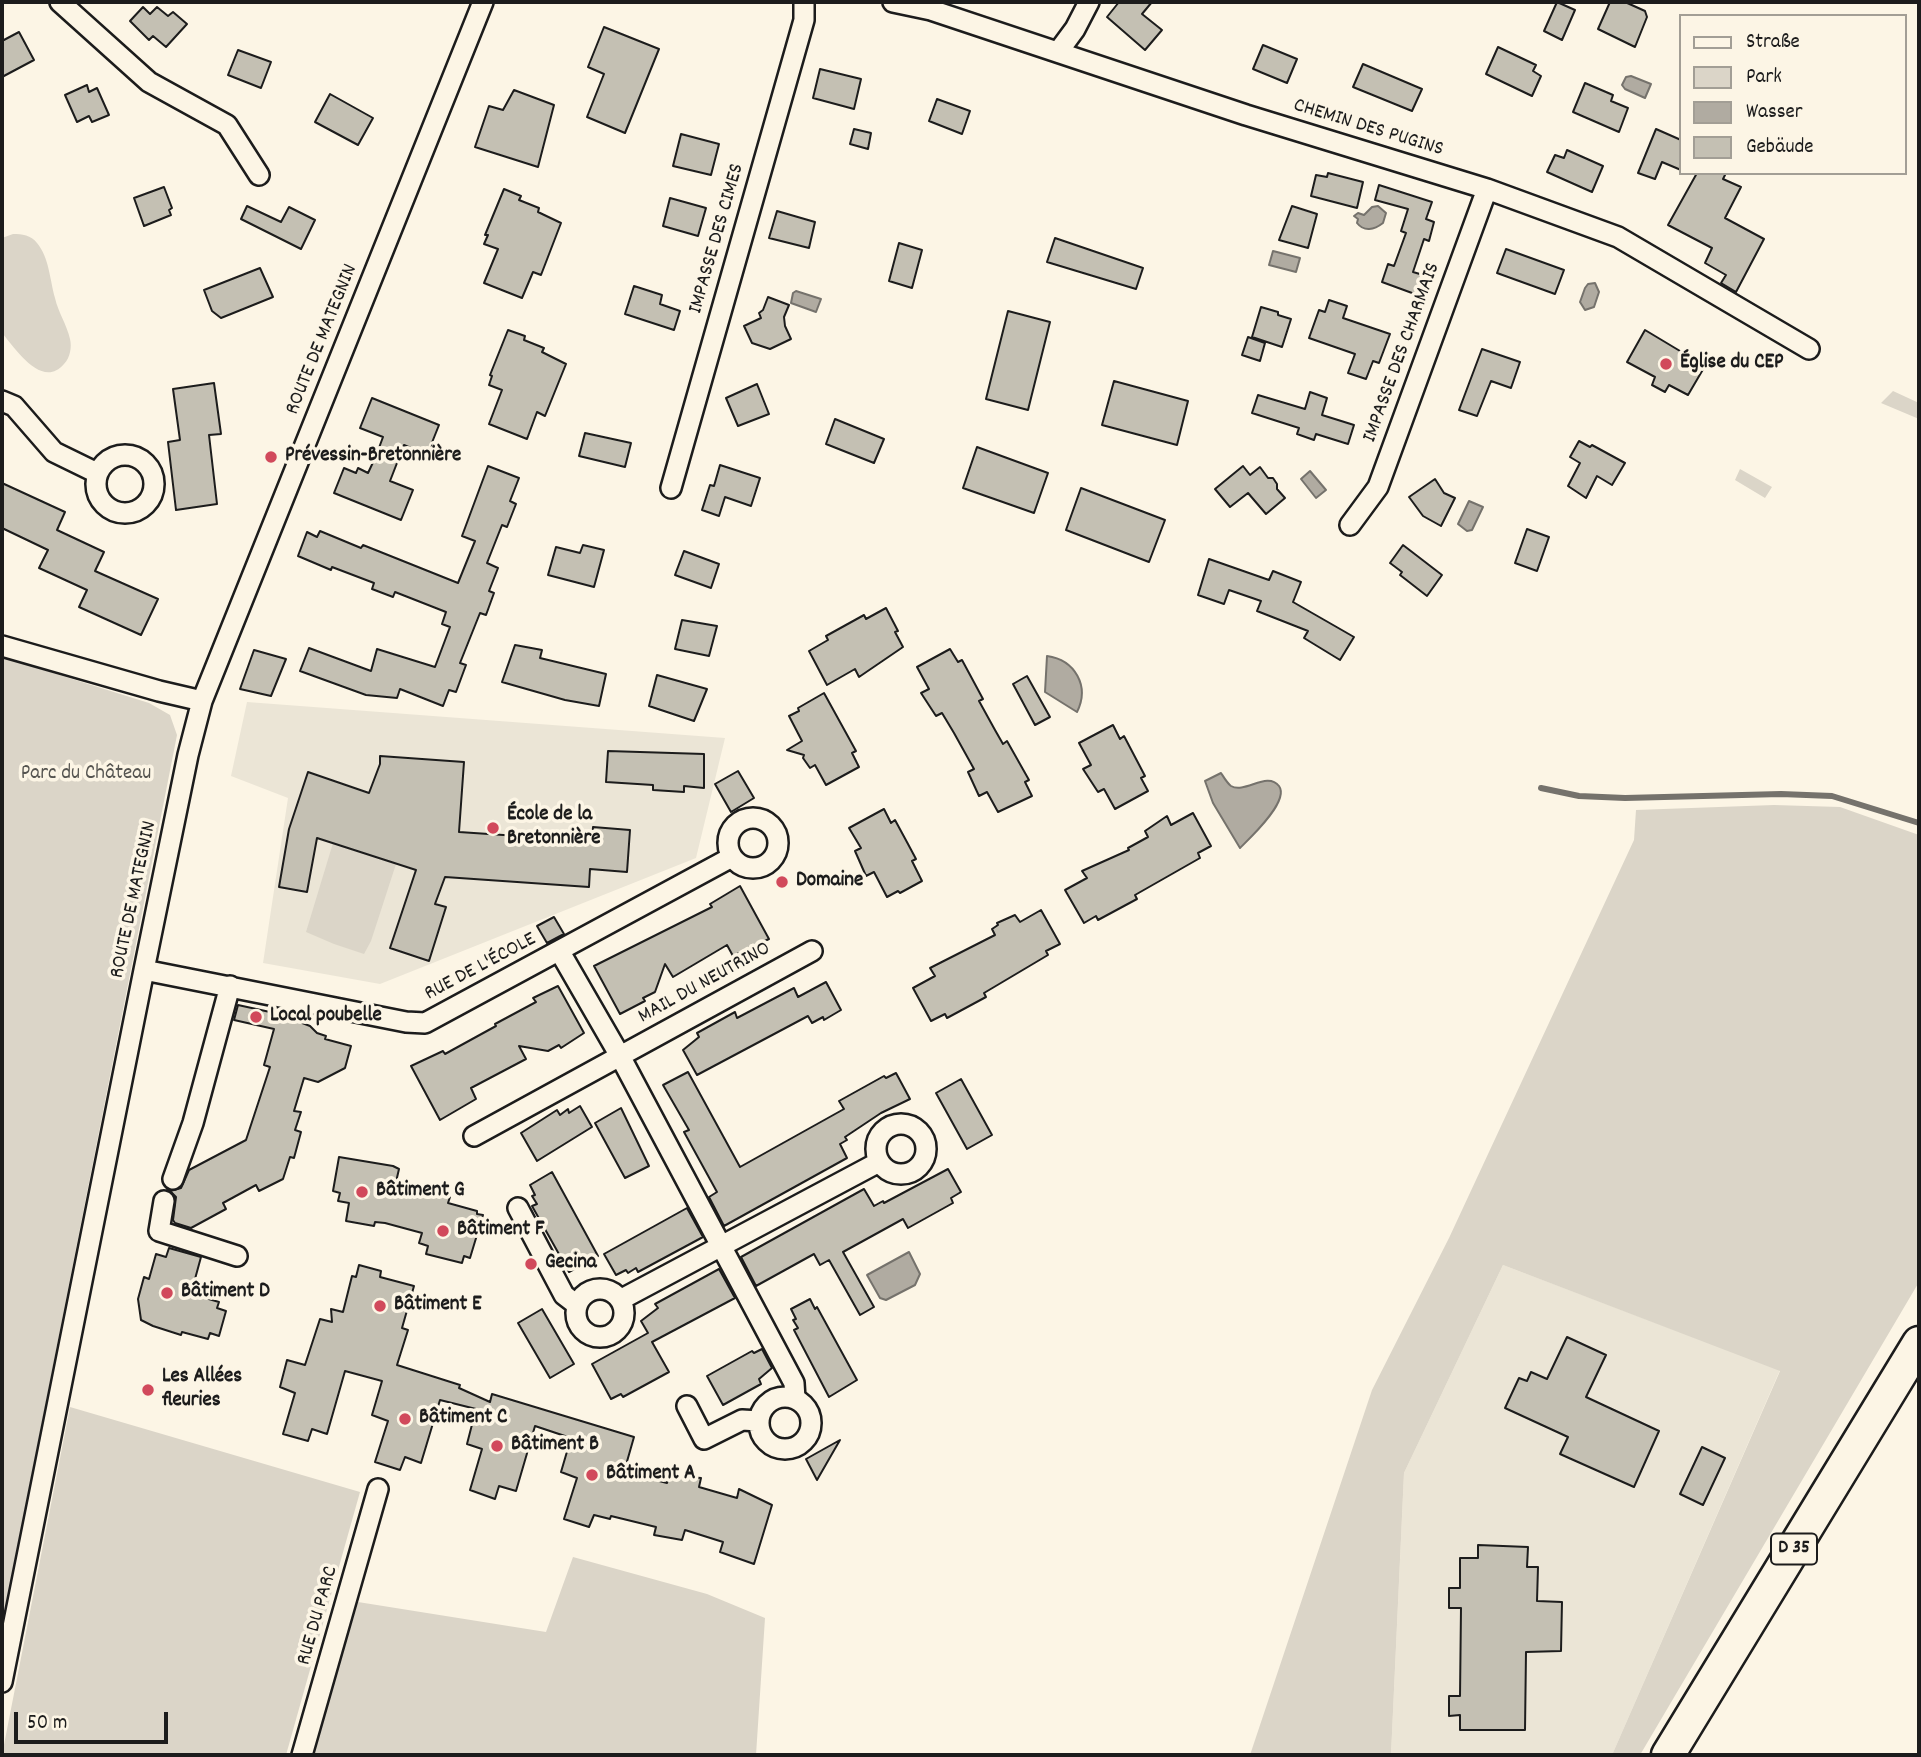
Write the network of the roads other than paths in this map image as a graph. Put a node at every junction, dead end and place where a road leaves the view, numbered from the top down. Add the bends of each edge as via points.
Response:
1 (60, 2) edge
2 (482, 2) edge
3 (804, 2) edge
4 (893, 2) edge
5 (1089, 2) edge
6 (1058, 52) junction
7 (259, 175) dead end
8 (1487, 189) junction
9 (1809, 349) dead end
10 (2, 401) edge
11 (97, 474) dead end
12 (671, 488) dead end
13 (1350, 526) dead end
14 (2, 646) edge
15 (202, 701) junction
16 (732, 857) dead end
17 (560, 951) junction
18 (812, 951) dead end
19 (144, 970) junction
20 (230, 986) junction
21 (620, 1056) junction
22 (474, 1136) dead end
23 (879, 1162) dead end
24 (173, 1179) dead end
25 (164, 1201) dead end
26 (518, 1208) dead end
27 (722, 1247) junction
28 (237, 1256) dead end
29 (620, 1300) junction
30 (577, 1305) junction
31 (1919, 1343) edge
32 (795, 1399) junction
33 (688, 1406) dead end
34 (759, 1422) junction
35 (378, 1489) dead end
36 (2, 1682) edge
37 (302, 1755) edge
38 (1668, 1755) edge

1 - 7 street via 149,82 227,125
2 - 15 street, ROUTE DE MATEGNIN
3 - 12 street, IMPASSE DES CIMES via 804,20
4 - 6 street, CHEMIN DES PUGINS via 931,9
5 - 6 street
6 - 8 street, CHEMIN DES PUGINS
8 - 9 street, CHEMIN DES PUGINS via 1618,237
8 - 13 street, IMPASSE DES CHARMAIS via 1378,487
10 - 11 street via 14,406 54,452
14 - 15 street
15 - 19 street, ROUTE DE MATEGNIN
16 - 17 street, RUE DE L'ÉCOLE
17 - 20 street, RUE DE L'ÉCOLE via 425,1023
17 - 21 street
18 - 21 street, MAIL DU NEUTRINO
19 - 20 street, RUE DE L'ÉCOLE
19 - 36 street, ROUTE DE MATEGNIN
20 - 24 street
21 - 22 street, MAIL DU NEUTRINO
21 - 27 street
23 - 27 street
25 - 28 street via 159,1231
26 - 30 street via 564,1295
27 - 29 street
27 - 32 street via 794,1383
29 - 30 street via 608,1290 593,1290
29 - 30 street via 624,1319 613,1334 604,1337 594,1337 579,1325
31 - 38 main road, D 35
32 - 34 street via 775,1399 767,1404
32 - 34 street via 811,1419 802,1443 786,1449 770,1444 763,1438
33 - 34 street via 704,1439 741,1420
35 - 37 street, RUE DU PARC

